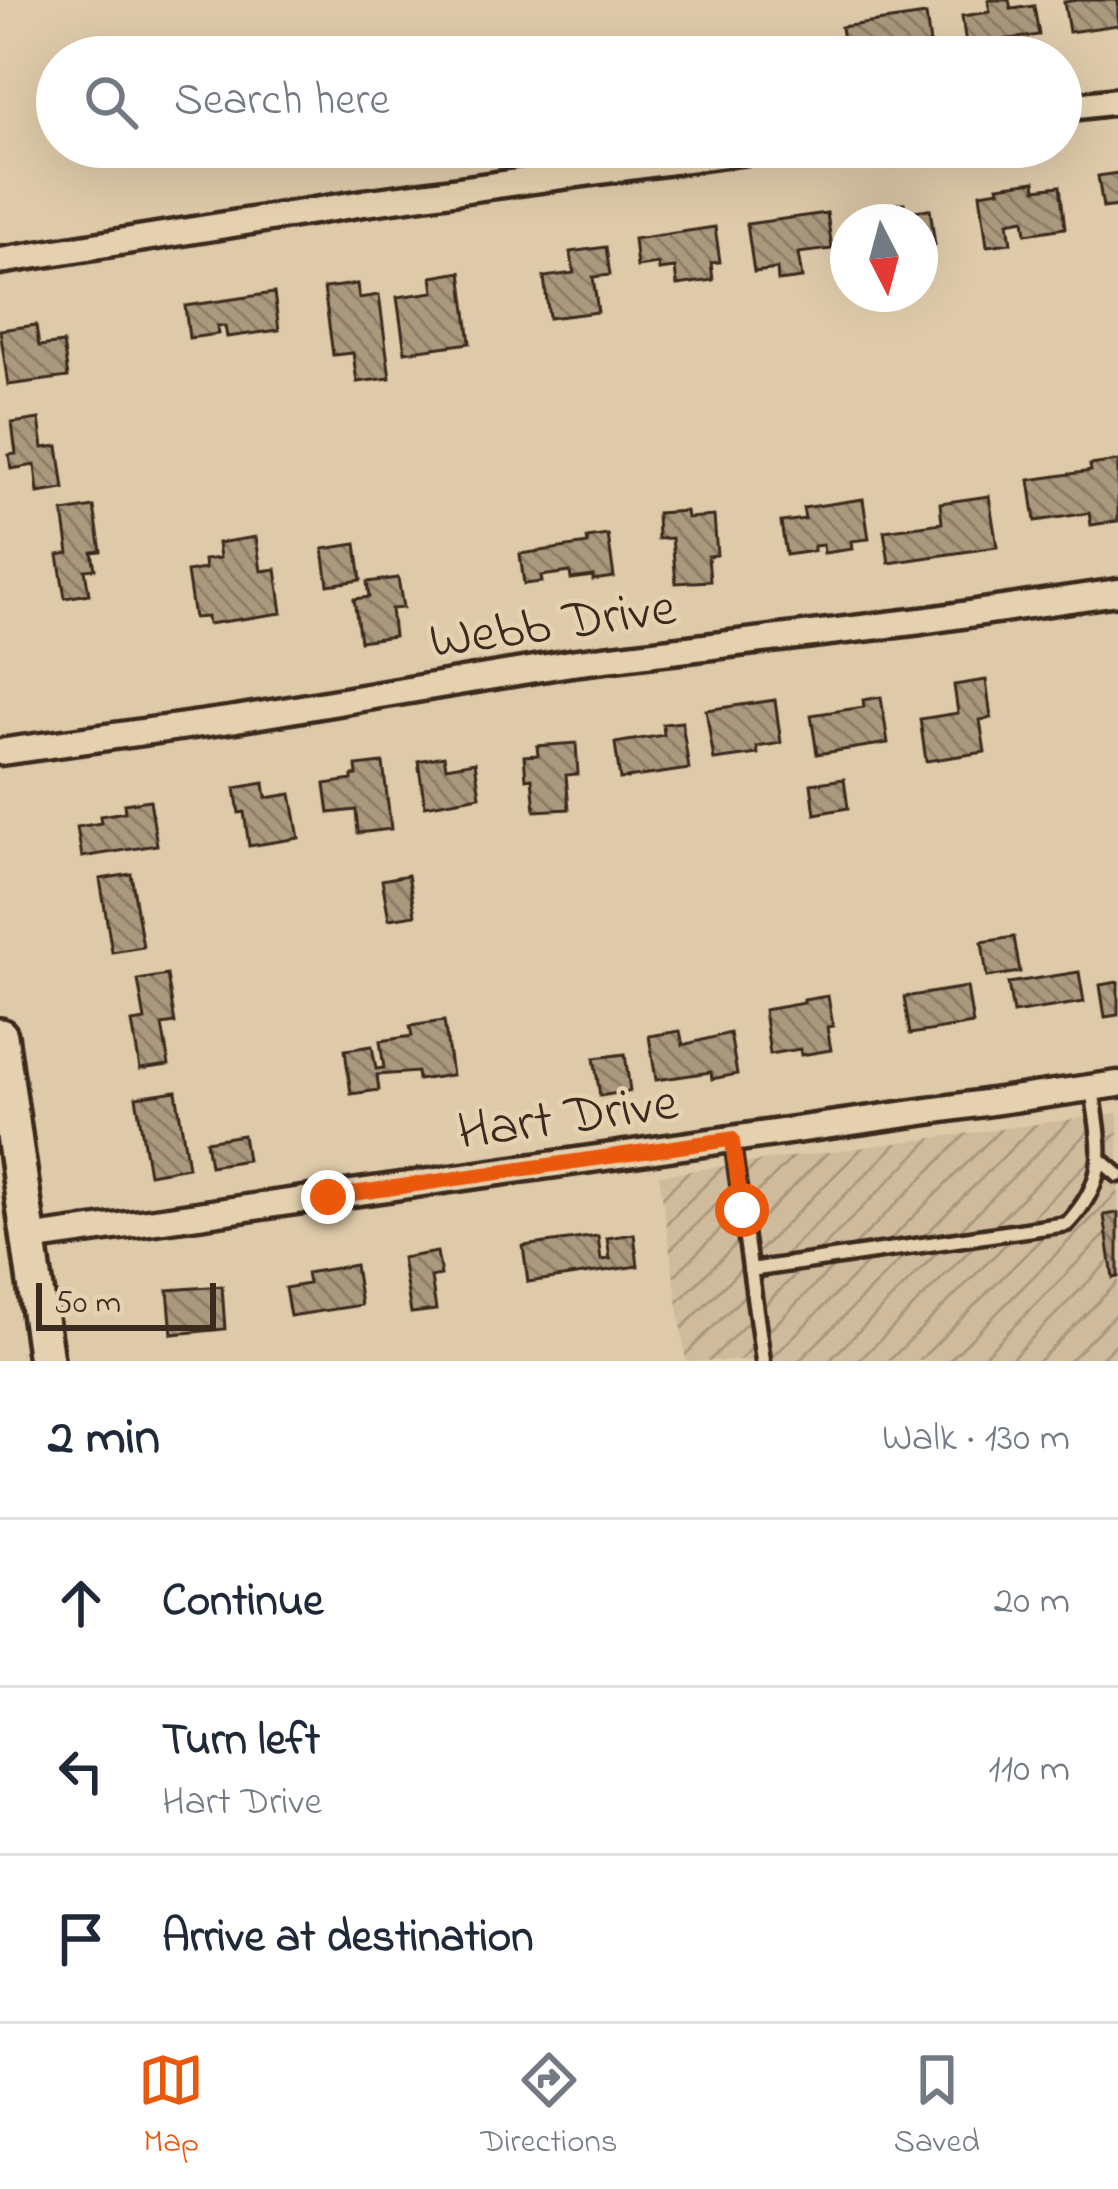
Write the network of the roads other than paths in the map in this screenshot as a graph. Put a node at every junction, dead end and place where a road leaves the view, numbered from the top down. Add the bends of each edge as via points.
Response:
1 (1118, 100) edge
2 (1082, 105) edge
3 (618, 168) edge
4 (0, 261) edge
5 (1118, 592) edge
6 (0, 752) edge
7 (0, 1037) edge
8 (1118, 1084) edge
9 (1092, 1088) junction
10 (732, 1139) junction
11 (1102, 1161) junction
12 (1118, 1175) edge
13 (29, 1240) junction
14 (750, 1270) junction
15 (46, 1361) edge
16 (763, 1361) edge

1 - 2 street
3 - 4 street
5 - 6 street, Webb Drive via 508,672
7 - 13 main road
8 - 9 street, Hart Drive
9 - 10 street, Hart Drive
9 - 11 lane
10 - 13 street, Hart Drive
10 - 14 lane
11 - 12 lane
11 - 14 lane via 1067,1224
13 - 15 main road
14 - 16 lane

